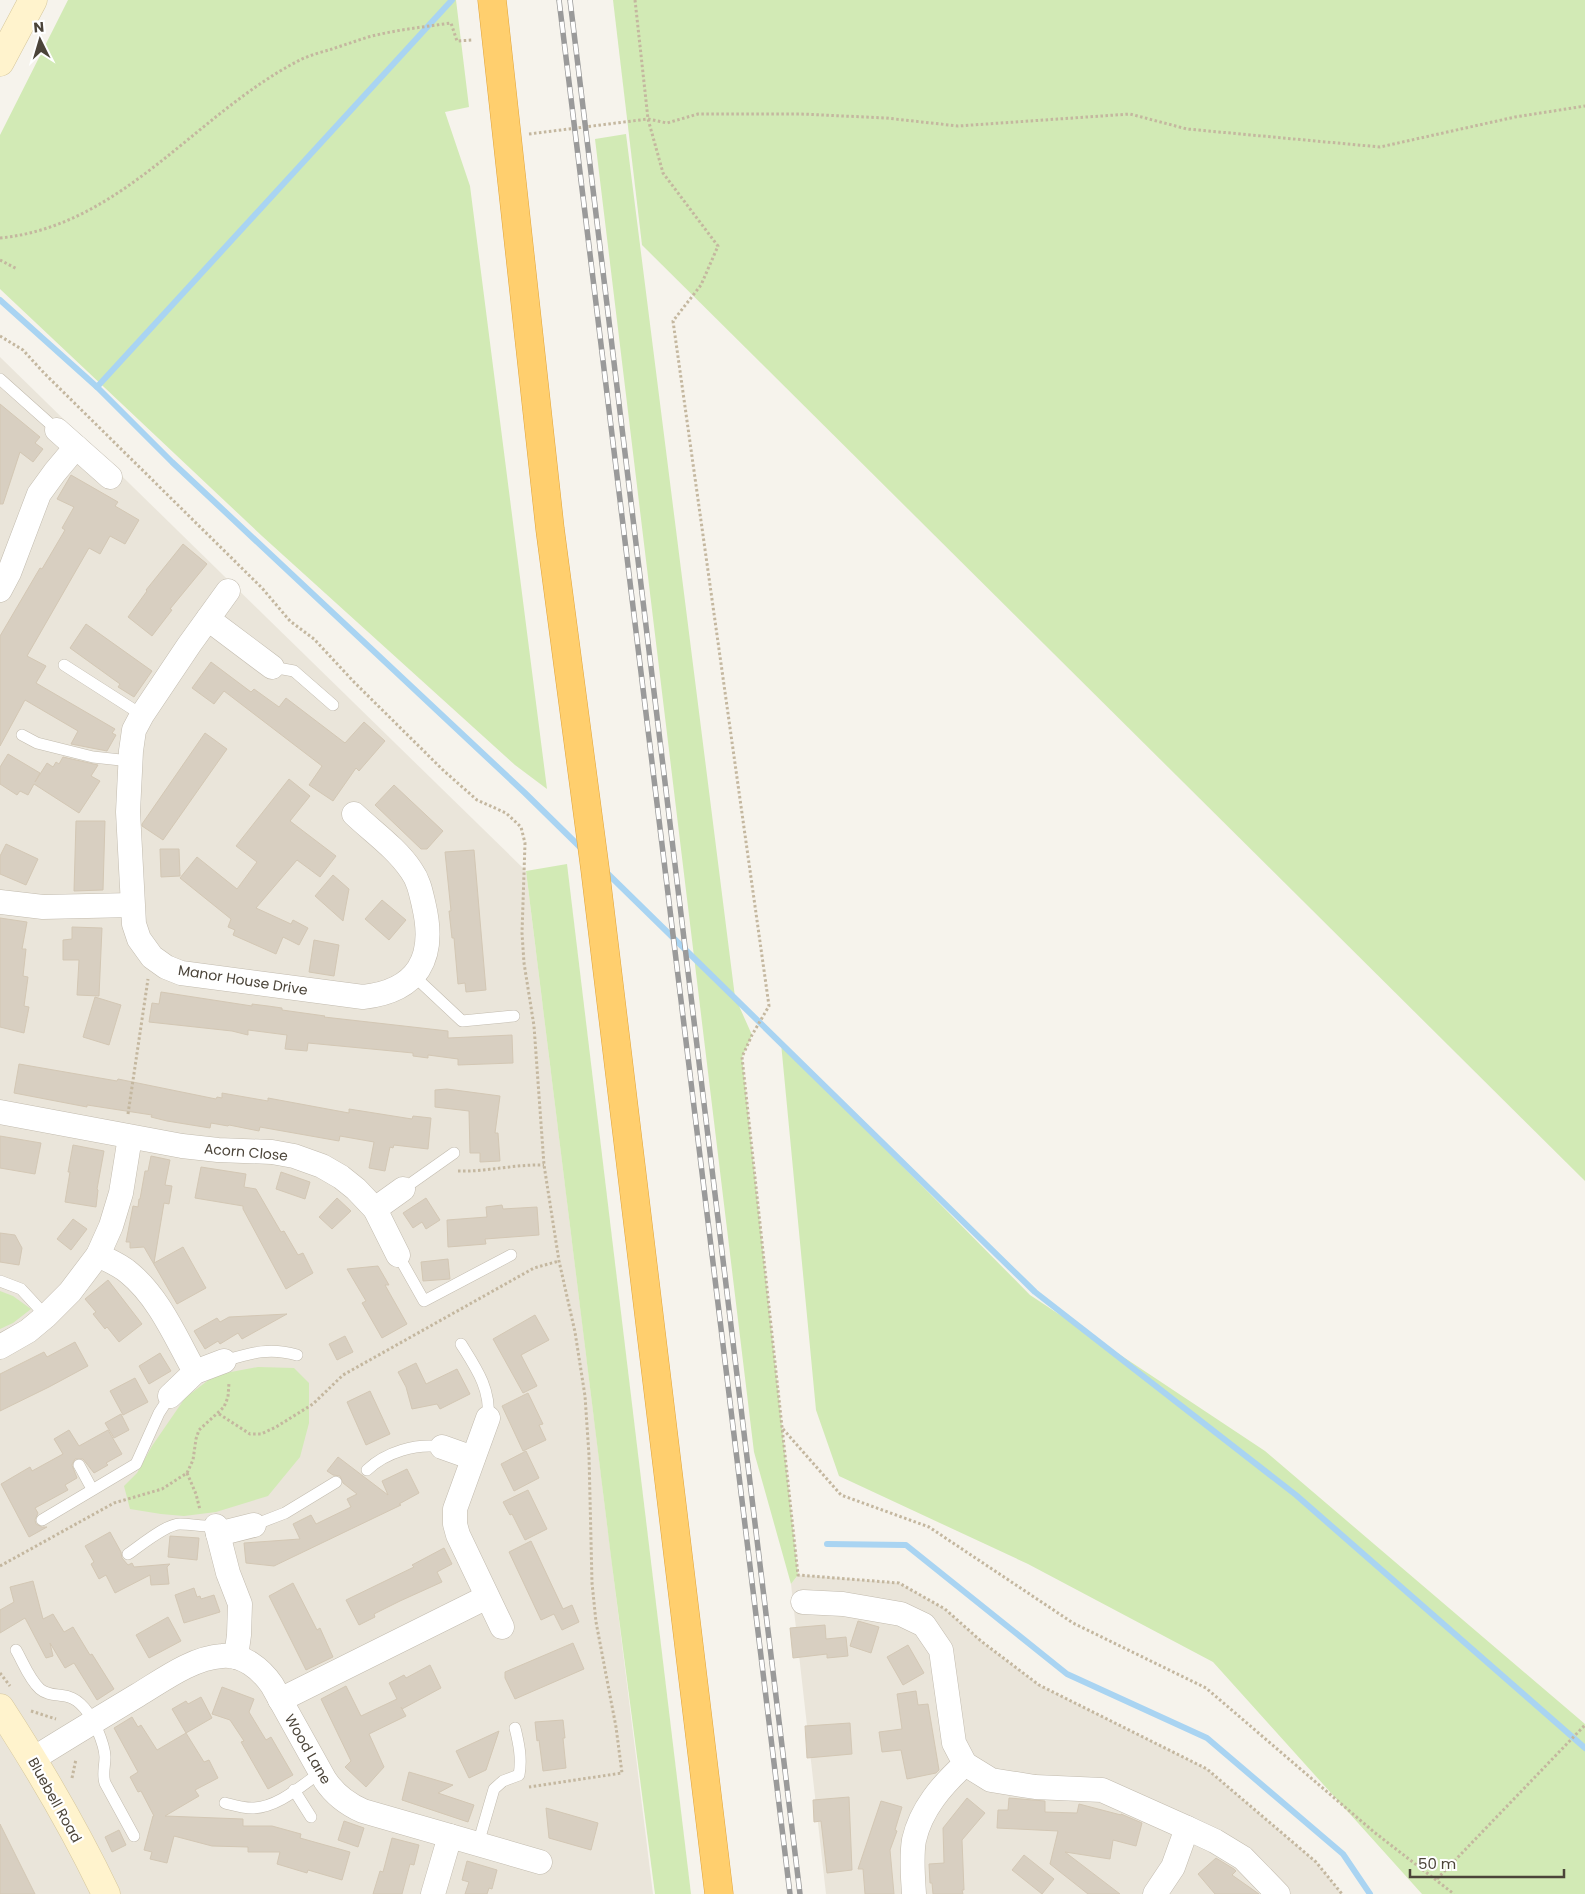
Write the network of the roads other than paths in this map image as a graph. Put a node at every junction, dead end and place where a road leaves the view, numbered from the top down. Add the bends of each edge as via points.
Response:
1 (33, 0) edge
2 (492, 0) edge
3 (0, 62) edge
4 (0, 379) edge
5 (57, 430) joint
6 (76, 448) junction
7 (110, 478) dead end
8 (3, 577) edge
9 (228, 591) dead end
10 (208, 619) junction
11 (64, 665) dead end
12 (272, 667) joint
13 (333, 705) dead end
14 (142, 715) junction
15 (22, 736) dead end
16 (130, 761) junction
17 (354, 814) dead end
18 (0, 902) edge
19 (132, 905) junction
20 (414, 976) junction
21 (514, 1016) dead end
22 (0, 1112) edge
23 (127, 1137) junction
24 (454, 1153) dead end
25 (403, 1189) joint
26 (374, 1209) junction
27 (98, 1255) junction
28 (398, 1255) joint
29 (511, 1255) dead end
30 (0, 1281) edge
31 (46, 1316) junction
32 (461, 1344) dead end
33 (0, 1347) edge
34 (297, 1355) dead end
35 (224, 1361) joint
36 (195, 1372) junction
37 (170, 1396) joint
38 (488, 1418) joint
39 (442, 1447) joint
40 (473, 1458) junction
41 (79, 1465) dead end
42 (367, 1470) dead end
43 (336, 1482) dead end
44 (92, 1489) junction
45 (42, 1520) dead end
46 (254, 1526) joint
47 (213, 1529) junction
48 (128, 1554) dead end
49 (487, 1597) junction
50 (803, 1602) dead end
51 (502, 1627) dead end
52 (16, 1650) dead end
53 (236, 1657) junction
54 (5, 1698) edge
55 (280, 1700) junction
56 (94, 1721) junction
57 (515, 1728) dead end
58 (34, 1759) junction
59 (965, 1764) junction
60 (321, 1772) junction
61 (294, 1790) junction
62 (225, 1803) dead end
63 (311, 1817) dead end
64 (1187, 1828) junction
65 (134, 1836) dead end
66 (450, 1836) junction
67 (478, 1844) junction
68 (540, 1862) dead end
69 (106, 1894) edge
70 (433, 1894) edge
71 (719, 1894) edge
72 (914, 1894) edge
73 (1155, 1894) edge
74 (1278, 1894) edge

1 - 3 street
2 - 71 highway via 550,528 595,869
4 - 5 lane
5 - 6 street
6 - 7 street
6 - 8 street via 39,494
9 - 10 street, Manor House Drive
10 - 12 street
10 - 14 street, Manor House Drive
11 - 14 lane
12 - 13 lane via 294,672
14 - 16 street, Manor House Drive via 134,730
15 - 16 lane via 93,757
16 - 19 street, Manor House Drive via 128,812
17 - 20 street, Manor House Drive via 402,857 419,884 429,938 422,964
18 - 19 street via 43,907
19 - 20 street, Manor House Drive via 139,939 152,956 166,967 181,972 363,998 390,993
20 - 21 lane via 462,1021
22 - 23 street, Acorn Close
23 - 26 street, Acorn Close via 191,1147 294,1156 341,1177
23 - 27 street via 121,1193
24 - 25 lane
25 - 26 street
26 - 28 street, Acorn Close
27 - 31 street via 70,1292
27 - 36 street via 127,1271 141,1284
28 - 29 lane via 424,1302
30 - 31 lane via 21,1289
31 - 33 street
32 - 38 lane via 480,1374 487,1394
34 - 35 lane via 284,1351 261,1351
35 - 36 street
36 - 37 street
37 - 44 lane via 136,1464
38 - 40 street
39 - 40 street
39 - 42 lane via 426,1445 399,1452 375,1462
40 - 49 street via 455,1509 455,1524
41 - 44 lane
43 - 46 lane via 285,1513
44 - 45 lane
46 - 47 street
47 - 48 lane via 178,1524
47 - 53 street via 240,1604
49 - 51 street
49 - 55 street, Wood Lane
50 - 59 street via 843,1604 901,1614 924,1626 941,1650 954,1743
52 - 56 lane via 40,1689 79,1702
53 - 55 street, Wood Lane via 265,1674
53 - 56 street, Wood Lane via 205,1659 179,1670
54 - 58 street, Bluebell Road
55 - 60 street, Wood Lane
56 - 58 street, Wood Lane
56 - 65 lane via 105,1756 104,1783
57 - 67 lane via 520,1750 518,1775 494,1789
58 - 69 street, Bluebell Road
59 - 64 street via 991,1780 1035,1787 1102,1790
59 - 72 street via 943,1784 920,1824 914,1841
60 - 61 lane
60 - 66 street, Wood Lane via 335,1793 349,1805
61 - 62 lane via 264,1806 250,1808
61 - 63 lane
64 - 73 street via 1173,1867
64 - 74 street via 1243,1858
66 - 67 street, Wood Lane
66 - 70 street
67 - 68 street, Wood Lane

